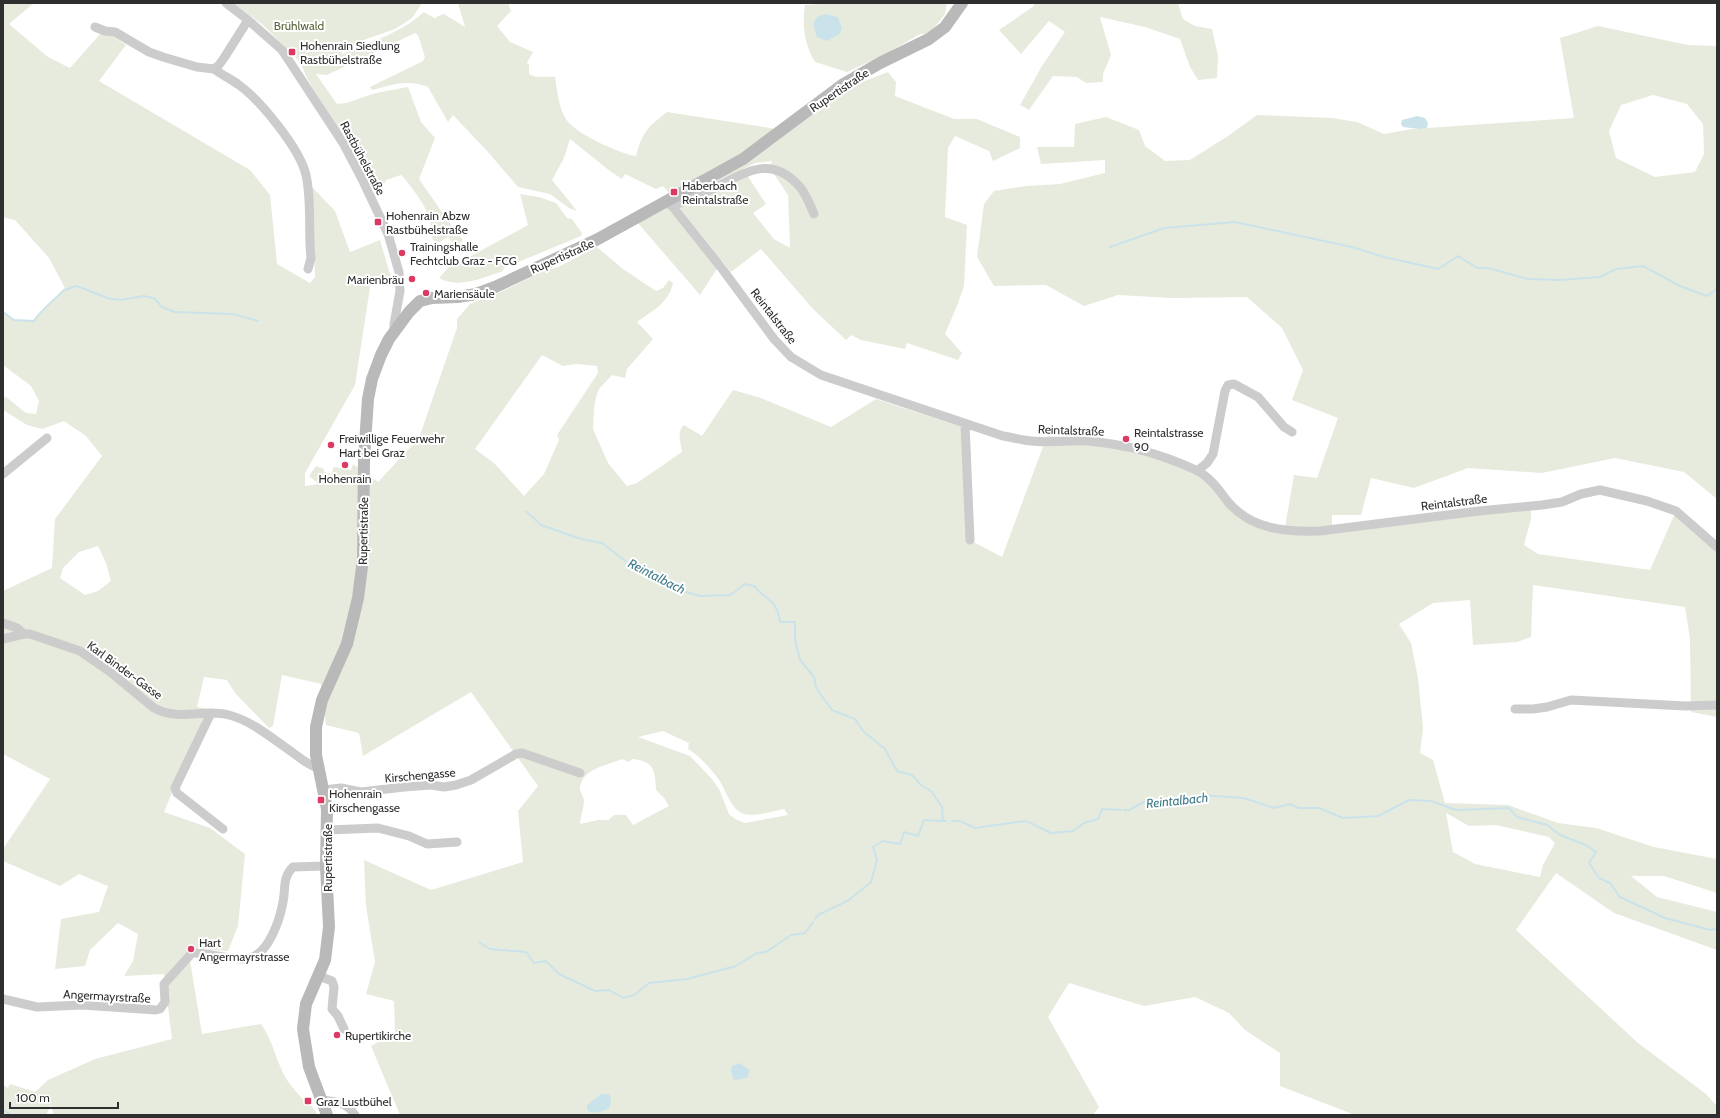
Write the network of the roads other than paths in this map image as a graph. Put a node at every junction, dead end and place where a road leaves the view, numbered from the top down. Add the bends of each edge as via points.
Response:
1 (226, 3) edge
2 (962, 3) edge
3 (248, 20) junction
4 (95, 27) dead end
5 (214, 68) junction
6 (668, 204) junction
7 (814, 214) dead end
8 (308, 269) dead end
9 (394, 332) junction
10 (966, 424) junction
11 (1292, 432) dead end
12 (47, 438) dead end
13 (1197, 471) junction
14 (3, 474) edge
15 (970, 540) dead end
16 (1717, 547) edge
17 (3, 623) edge
18 (24, 634) junction
19 (3, 639) edge
20 (1717, 705) edge
21 (1515, 709) dead end
22 (211, 713) junction
23 (318, 768) junction
24 (580, 773) dead end
25 (324, 790) junction
26 (223, 829) dead end
27 (328, 830) junction
28 (457, 842) dead end
29 (326, 866) junction
30 (319, 976) junction
31 (3, 999) edge
32 (344, 1029) dead end
33 (321, 1100) junction
34 (328, 1115) edge
35 (355, 1115) edge

1 - 3 street, Rastbühelstraße
2 - 6 main road, Rupertistraße via 945,26 929,39 842,84 743,159
3 - 5 street via 224,58
3 - 9 street, Rastbühelstraße via 282,50 292,64 344,143 372,199 388,234 399,272 400,291
4 - 5 street via 115,32 149,52 163,57 201,68
5 - 8 street via 240,86 257,102 299,156 306,173 308,188 311,258
6 - 7 street via 713,188 743,173 770,168 786,175 800,187
6 - 9 main road, Rupertistraße via 485,291 420,301
6 - 10 street, Reintalstraße via 791,357 821,375
9 - 23 main road, Rupertistraße via 381,355 370,386 365,440 361,578 347,644 326,688 318,713 315,744
10 - 13 street, Reintalstraße via 1025,440 1087,441 1118,445
10 - 15 street
11 - 13 street via 1284,427 1258,397 1234,384 1228,385 1213,454
12 - 14 street
13 - 16 street, Reintalstraße via 1207,477 1230,504 1250,521 1279,530 1320,531 1542,505 1562,502 1600,490 1676,511
17 - 18 street, Karl Binder-Gasse via 17,628
18 - 19 street
18 - 22 street, Karl Binder-Gasse via 80,652 162,712 180,715
20 - 21 street via 1685,706 1571,700 1547,708
22 - 23 street, Karl Binder-Gasse via 238,718
22 - 26 street via 175,788 177,793
23 - 25 main road, Rupertistraße
24 - 25 street, Kirschengasse via 522,753 471,780 456,785 361,792 341,788
25 - 27 main road, Rupertistraße
27 - 28 street via 378,828 409,836 427,844
27 - 29 main road, Rupertistraße
29 - 30 main road, Rupertistraße via 328,948
29 - 31 street, Angermayrstraße via 293,867 289,871 285,879 280,917 263,950 244,959 192,953 164,984 166,999 160,1009 82,1005 38,1007
30 - 32 street via 332,982 332,1009
30 - 33 main road, Rupertistraße via 306,1004 303,1029 308,1061
33 - 34 main road, Rupertistraße
33 - 35 street via 344,1104

